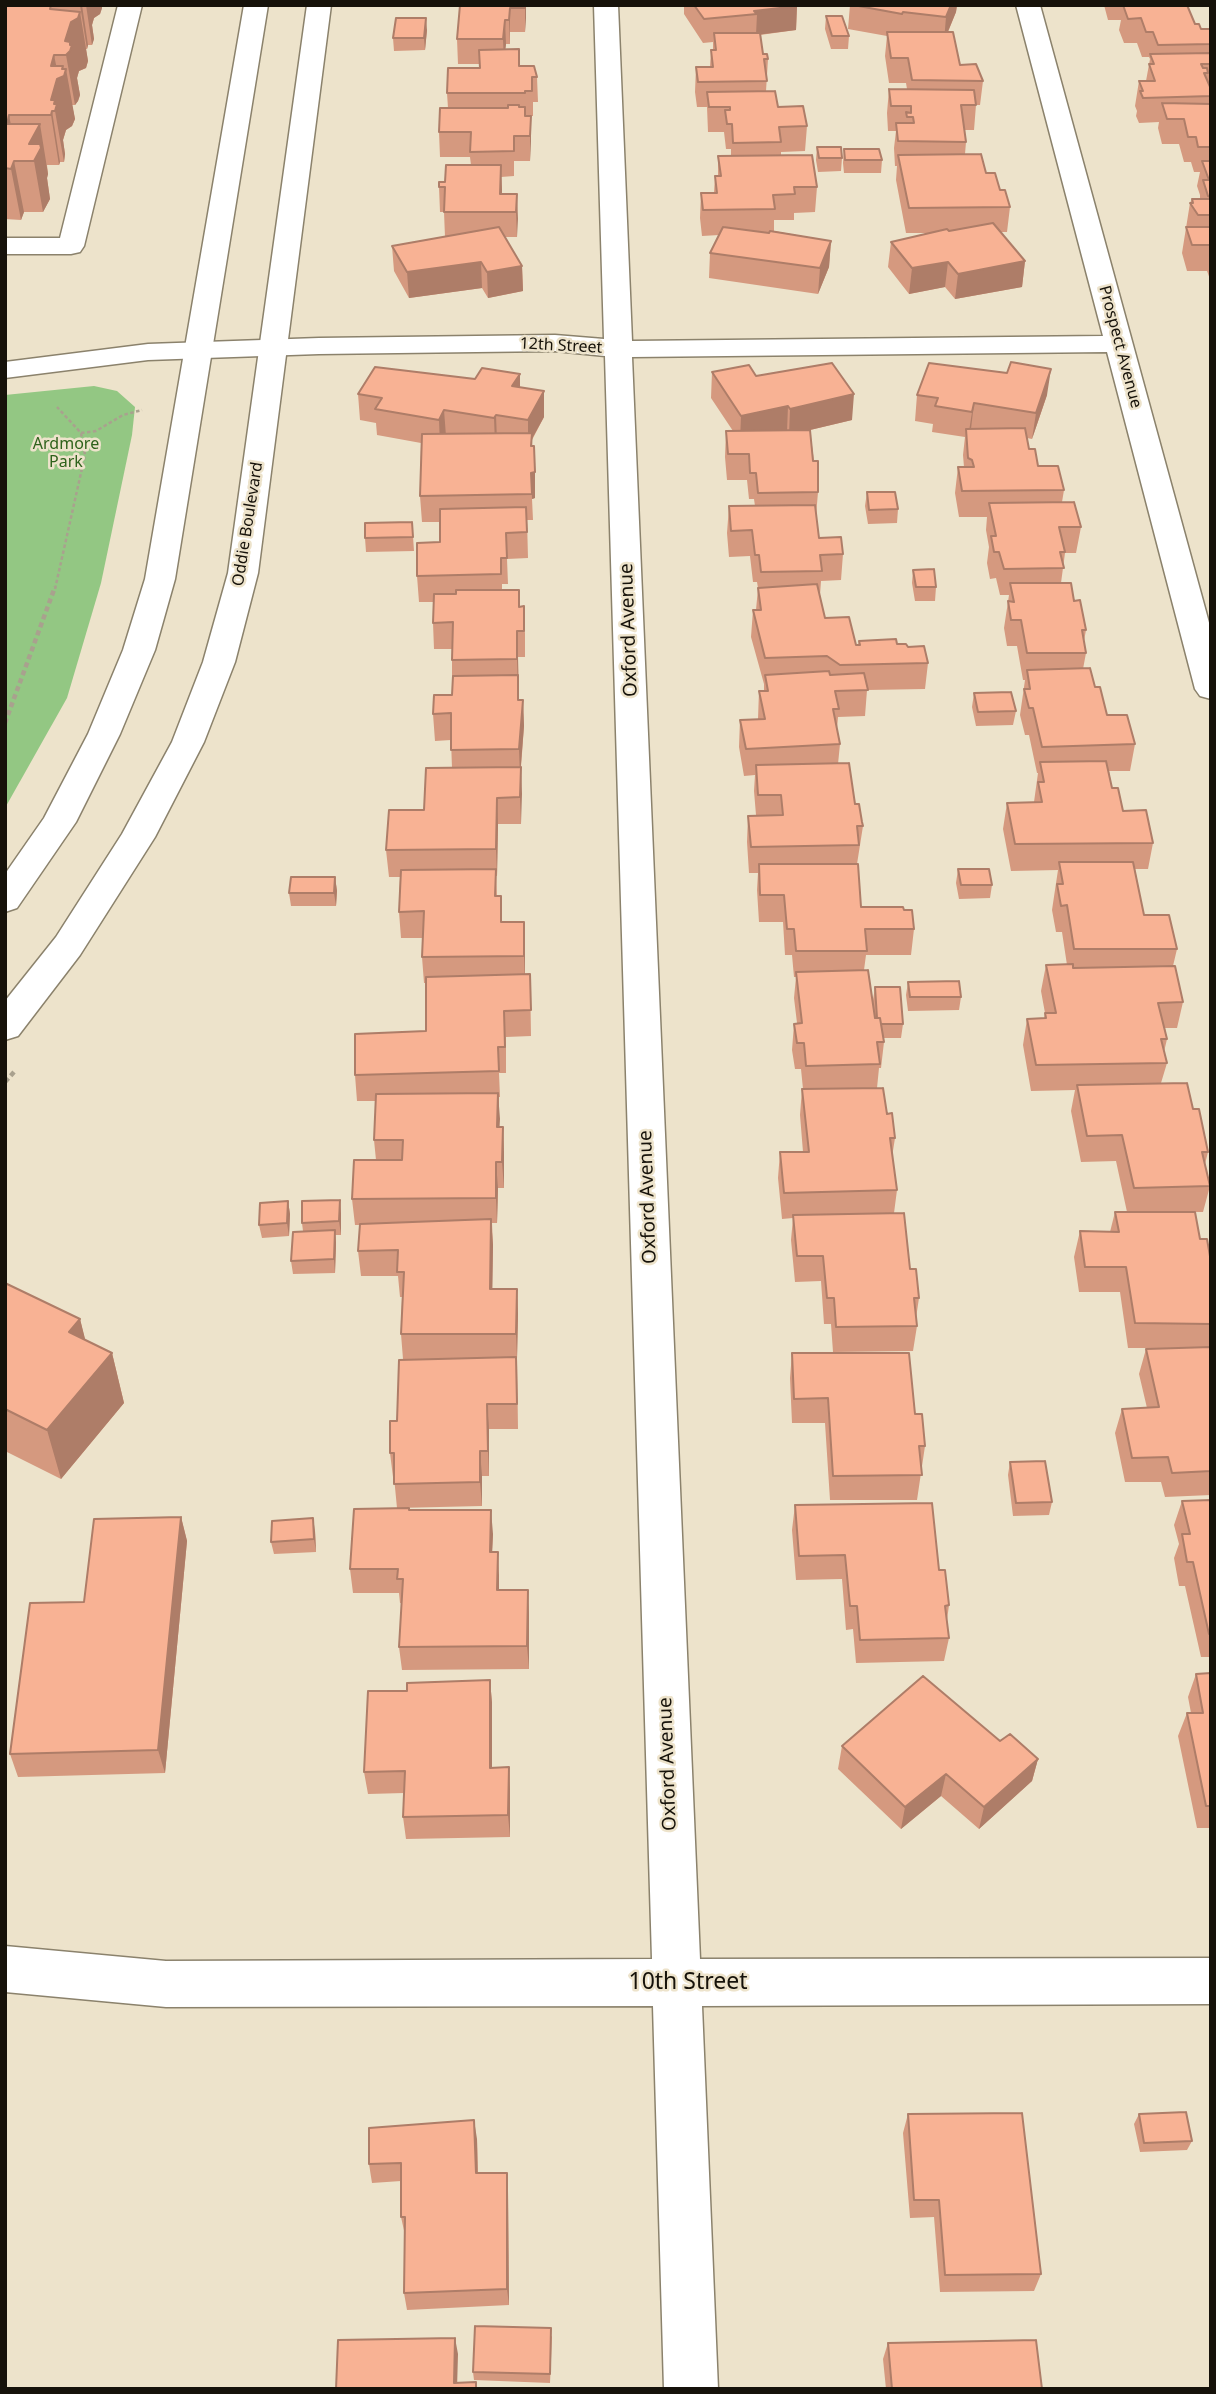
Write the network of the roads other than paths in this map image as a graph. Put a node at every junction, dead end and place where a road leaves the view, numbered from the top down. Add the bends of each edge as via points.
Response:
1 (130, 5) edge
2 (256, 5) edge
3 (319, 5) edge
4 (606, 5) edge
5 (1028, 5) edge
6 (5, 246) edge
7 (1119, 344) junction
8 (274, 348) junction
9 (619, 349) junction
10 (198, 351) junction
11 (5, 370) edge
12 (1211, 689) edge
13 (5, 900) edge
14 (5, 1027) edge
15 (5, 1969) edge
16 (1211, 1981) edge
17 (676, 1982) junction
18 (691, 2389) edge

1 - 6 street via 71,246
2 - 10 street
3 - 8 street, Oddie Boulevard
4 - 9 street, Oxford Avenue
5 - 7 street, Prospect Avenue
7 - 9 street, 12th Street
7 - 12 street, Prospect Avenue
8 - 9 street, 12th Street via 555,343
8 - 10 street, 12th Street
8 - 14 street, Oddie Boulevard via 243,573 219,662 188,742 138,838 68,946
9 - 17 street, Oxford Avenue
10 - 11 street, 12th Street via 148,352
10 - 13 street via 160,579 139,650 104,734 58,822
15 - 17 street, 10th Street via 166,1984
16 - 17 street, 10th Street
17 - 18 street, Oxford Avenue

